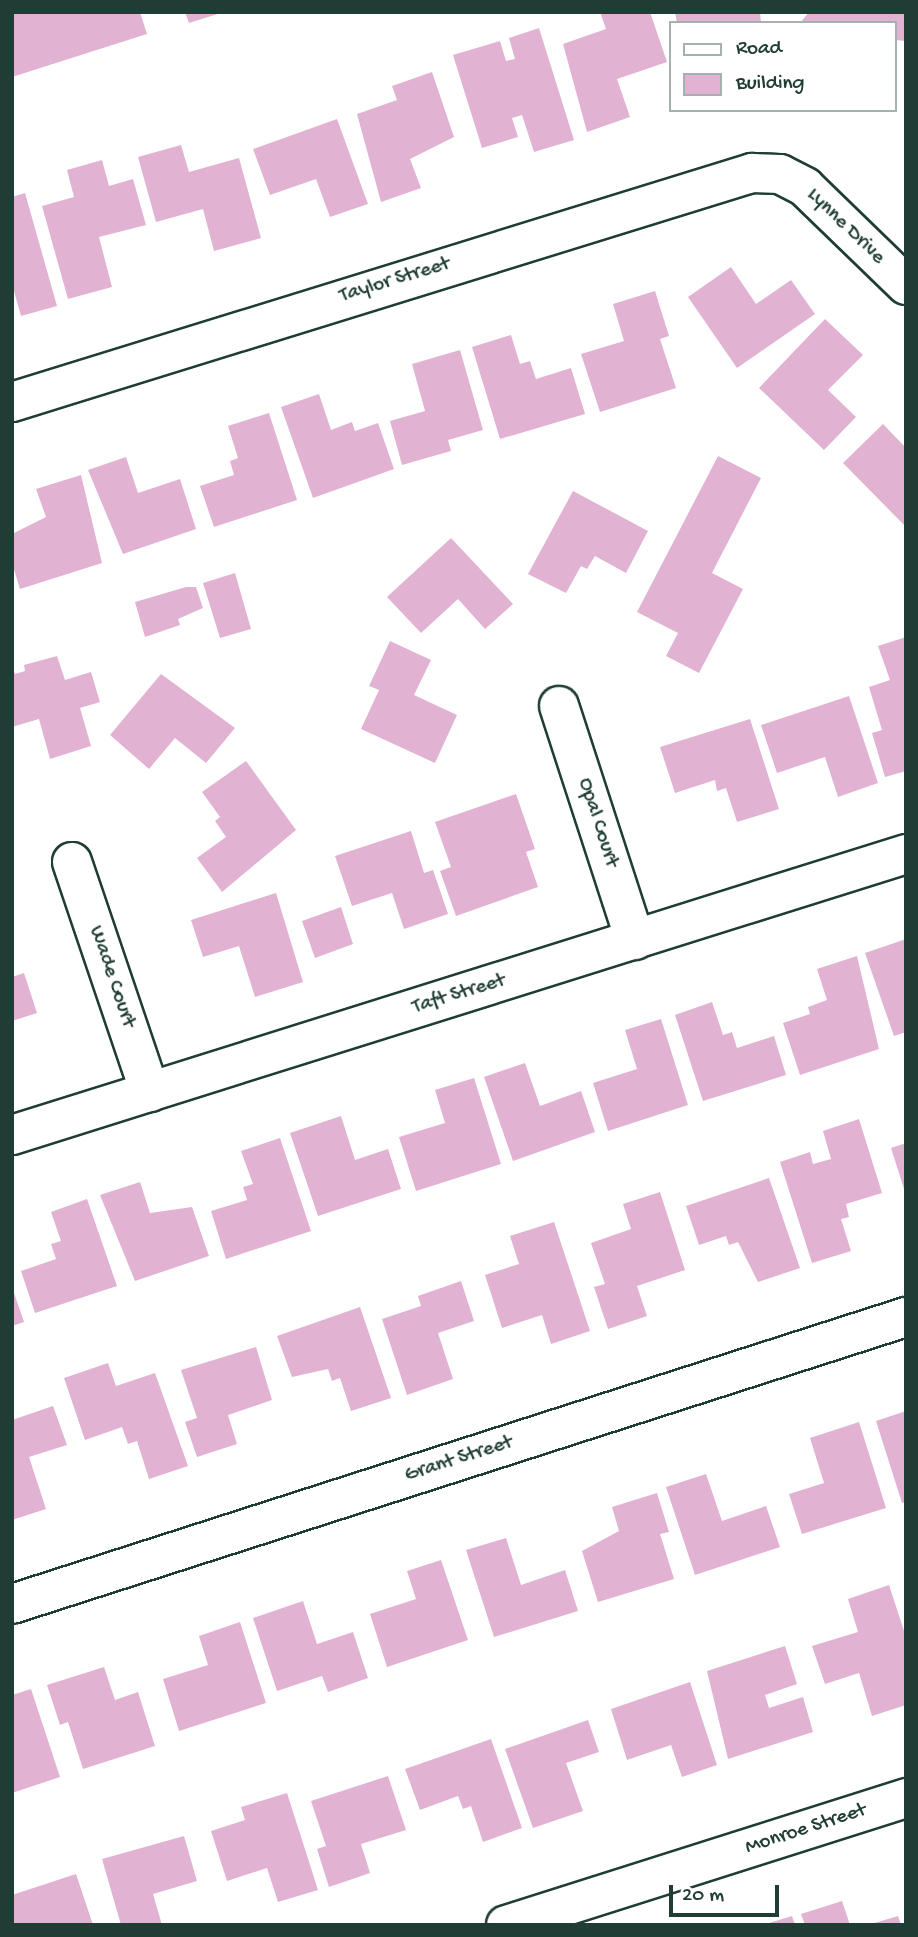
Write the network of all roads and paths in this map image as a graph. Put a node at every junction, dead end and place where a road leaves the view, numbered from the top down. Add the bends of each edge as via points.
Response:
1 (780, 174) joint
2 (906, 285) edge
3 (12, 402) edge
4 (559, 706) dead end
5 (906, 854) edge
6 (72, 862) dead end
7 (635, 940) junction
8 (150, 1093) junction
9 (12, 1135) edge
10 (906, 1317) edge
11 (12, 1604) edge
12 (906, 1798) edge
13 (506, 1925) edge

1 - 2 street, Lynne Drive via 805,187
1 - 3 street, Taylor Street via 752,173
4 - 7 street, Opal Court
5 - 7 street, Taft Street
6 - 8 street, Wade Court
7 - 8 street, Taft Street
8 - 9 street, Taft Street
10 - 11 street, Grant Street
12 - 13 street, Monroe Street

